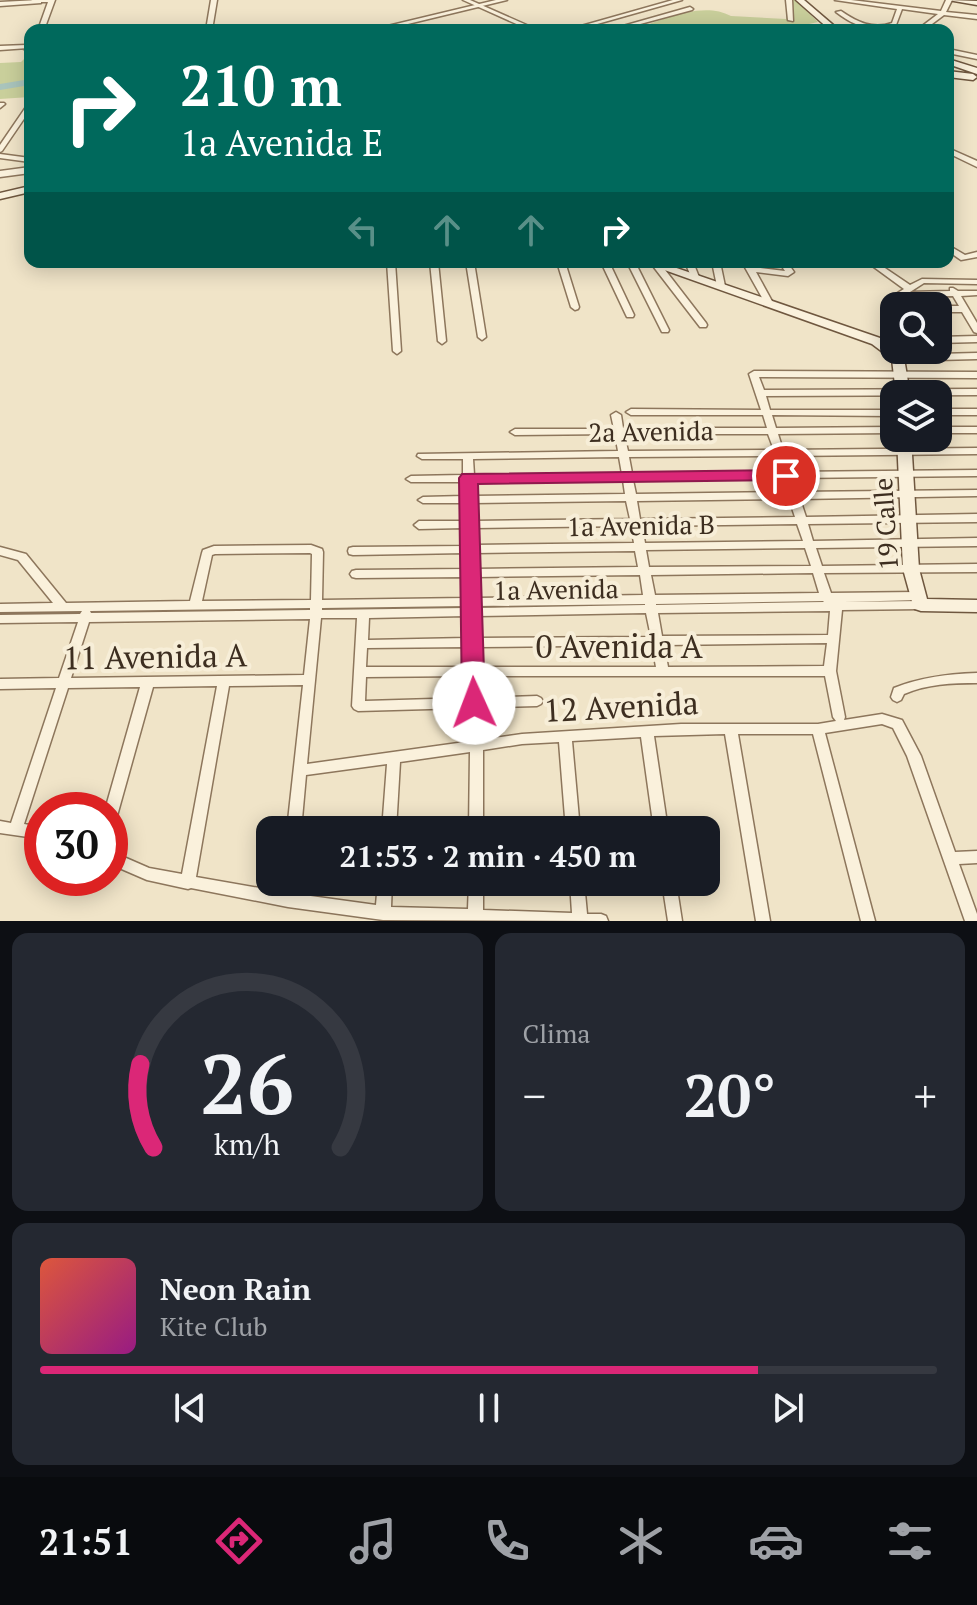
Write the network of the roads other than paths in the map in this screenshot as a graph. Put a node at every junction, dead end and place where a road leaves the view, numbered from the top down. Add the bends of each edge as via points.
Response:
1 (11, 0) edge
2 (52, 0) edge
3 (214, 0) edge
4 (466, 0) edge
5 (504, 0) edge
6 (513, 0) edge
7 (679, 0) edge
8 (789, 0) edge
9 (800, 0) edge
10 (838, 0) edge
11 (951, 0) edge
12 (38, 1) edge
13 (975, 1) edge
14 (0, 2) edge
15 (482, 7) junction
16 (900, 8) junction
17 (690, 9) dead end
18 (839, 12) dead end
19 (943, 13) junction
20 (860, 15) dead end
21 (960, 15) junction
22 (977, 17) edge
23 (791, 20) dead end
24 (40, 24) edge
25 (41, 24) edge
26 (210, 24) edge
27 (402, 24) edge
28 (414, 24) edge
29 (521, 24) edge
30 (592, 24) edge
31 (634, 24) edge
32 (827, 24) edge
33 (855, 24) joint
34 (893, 24) edge
35 (928, 24) edge
36 (977, 24) edge
37 (24, 46) edge
38 (0, 49) edge
39 (954, 51) edge
40 (977, 57) edge
41 (954, 63) edge
42 (977, 71) edge
43 (954, 75) edge
44 (977, 77) edge
45 (24, 115) edge
46 (0, 153) edge
47 (954, 153) edge
48 (24, 159) edge
49 (977, 164) edge
50 (24, 171) edge
51 (0, 174) edge
52 (24, 190) edge
53 (0, 196) edge
54 (954, 251) edge
55 (977, 254) edge
56 (391, 268) edge
57 (435, 268) edge
58 (471, 268) edge
59 (563, 268) edge
60 (608, 268) edge
61 (634, 268) edge
62 (655, 268) edge
63 (667, 268) edge
64 (691, 268) edge
65 (717, 268) edge
66 (749, 268) edge
67 (756, 268) edge
68 (787, 268) edge
69 (878, 268) edge
70 (695, 277) junction
71 (947, 280) junction
72 (977, 282) edge
73 (721, 286) junction
74 (906, 292) joint
75 (952, 293) edge
76 (955, 293) junction
77 (977, 293) edge
78 (769, 303) junction
79 (575, 307) dead end
80 (952, 309) edge
81 (965, 309) junction
82 (630, 315) dead end
83 (703, 325) dead end
84 (665, 330) dead end
85 (977, 330) edge
86 (482, 337) dead end
87 (977, 339) edge
88 (952, 340) edge
89 (442, 341) dead end
90 (880, 344) edge
91 (397, 351) dead end
92 (977, 356) edge
93 (952, 357) edge
94 (899, 364) edge
95 (900, 373) junction
96 (977, 375) edge
97 (901, 380) edge
98 (952, 392) edge
99 (977, 392) edge
100 (760, 393) junction
101 (880, 393) edge
102 (765, 411) junction
103 (631, 412) dead end
104 (952, 412) edge
105 (977, 412) edge
106 (880, 413) edge
107 (616, 415) dead end
108 (880, 430) edge
109 (952, 430) edge
110 (977, 430) edge
111 (772, 431) junction
112 (515, 432) dead end
113 (619, 433) junction
114 (880, 446) edge
115 (952, 449) edge
116 (977, 451) edge
117 (778, 452) junction
118 (904, 452) edge
119 (623, 454) junction
120 (422, 456) dead end
121 (468, 456) junction
122 (977, 473) edge
123 (905, 474) junction
124 (786, 476) junction
125 (627, 477) junction
126 (468, 478) junction
127 (411, 479) dead end
128 (977, 493) edge
129 (906, 495) junction
130 (793, 497) junction
131 (631, 498) junction
132 (468, 499) junction
133 (423, 500) dead end
134 (909, 518) junction
135 (977, 518) edge
136 (802, 519) junction
137 (636, 522) junction
138 (468, 524) junction
139 (419, 525) dead end
140 (977, 542) edge
141 (909, 544) junction
142 (640, 546) junction
143 (809, 546) junction
144 (468, 549) junction
145 (0, 551) edge
146 (353, 551) dead end
147 (977, 568) edge
148 (911, 569) junction
149 (817, 570) junction
150 (644, 571) junction
151 (468, 573) junction
152 (356, 574) dead end
153 (977, 596) edge
154 (919, 601) junction
155 (833, 602) junction
156 (650, 605) junction
157 (62, 606) junction
158 (977, 606) edge
159 (0, 608) edge
160 (316, 608) junction
161 (470, 608) junction
162 (195, 610) junction
163 (86, 612) junction
164 (363, 614) junction
165 (0, 619) edge
166 (831, 639) junction
167 (657, 641) junction
168 (471, 643) junction
169 (362, 644) junction
170 (830, 671) junction
171 (360, 672) junction
172 (473, 672) junction
173 (663, 672) junction
174 (969, 678) edge
175 (310, 680) junction
176 (224, 681) junction
177 (148, 682) junction
178 (62, 683) junction
179 (0, 684) edge
180 (977, 691) edge
181 (897, 697) dead end
182 (537, 701) dead end
183 (474, 703) junction
184 (839, 717) dead end
185 (818, 729) junction
186 (731, 730) junction
187 (647, 731) junction
188 (565, 736) junction
189 (477, 746) junction
190 (394, 757) junction
191 (299, 771) junction
192 (117, 792) edge
193 (295, 816) edge
194 (390, 816) edge
195 (476, 816) edge
196 (572, 816) edge
197 (659, 816) edge
198 (0, 827) edge
199 (16, 829) junction
200 (24, 830) edge
201 (977, 857) edge
202 (949, 858) junction
203 (128, 865) edge
204 (188, 883) junction
205 (288, 896) edge
206 (384, 896) edge
207 (476, 896) edge
208 (578, 896) edge
209 (671, 896) edge
210 (288, 900) junction
211 (383, 913) junction
212 (475, 918) junction
213 (580, 919) junction
214 (601, 921) edge
215 (675, 921) edge
216 (763, 921) edge
217 (868, 921) edge
218 (972, 921) edge

1 - 14 street
2 - 12 street
2 - 25 street
3 - 26 street
4 - 15 street
5 - 15 street
6 - 15 street
7 - 30 street
8 - 23 street
9 - 32 main road
10 - 16 street
11 - 13 main road
11 - 19 street
12 - 14 street
12 - 24 street via 46,5
15 - 27 street
15 - 28 street
15 - 29 street
16 - 19 street
16 - 34 street
17 - 31 street
18 - 33 street
19 - 21 street
19 - 35 street
20 - 33 street
21 - 22 street
21 - 36 street
37 - 38 street
39 - 40 street
41 - 42 main road
43 - 44 main road
45 - 46 street
46 - 48 street
47 - 49 street
50 - 51 street
52 - 53 main road
54 - 55 street via 964,258
56 - 91 street
57 - 89 street
58 - 86 street
59 - 79 street
60 - 82 street
61 - 84 street
62 - 83 street
63 - 70 main road
64 - 70 street
65 - 73 street
66 - 78 street
67 - 68 street via 783,275 790,272
69 - 74 street
70 - 73 main road
71 - 72 street
71 - 74 street via 922,281
71 - 76 street
73 - 78 main road
75 - 76 street
76 - 77 street
76 - 81 street
78 - 90 main road
80 - 81 street
81 - 85 street
87 - 88 street
92 - 93 street
94 - 95 main road
95 - 96 street
95 - 97 main road
95 - 100 street via 754,374
98 - 99 street
100 - 101 street
100 - 102 street
102 - 103 street
102 - 106 street
102 - 111 street
104 - 105 street
107 - 113 street
108 - 111 street
109 - 110 street
111 - 113 street
111 - 117 street
112 - 113 street
113 - 119 street
114 - 117 street, 2a Avenida
115 - 116 street, 2a Avenida
117 - 119 street, 2a Avenida
117 - 124 street
118 - 123 main road, 19 Calle
119 - 121 street, 2a Avenida
119 - 125 street
120 - 121 street, 2a Avenida
121 - 126 street
122 - 123 street
123 - 124 street
123 - 129 main road, 19 Calle
124 - 125 street
124 - 130 street
125 - 126 street
125 - 131 street
126 - 127 street
126 - 132 street
128 - 129 street
129 - 130 street
129 - 134 main road, 19 Calle
130 - 131 street
130 - 136 street
131 - 132 street
131 - 137 street
132 - 133 street
132 - 138 street
134 - 135 street
134 - 136 street
134 - 141 main road, 19 Calle
136 - 137 street
136 - 143 street
137 - 138 street
137 - 142 street
138 - 139 street
138 - 144 street
140 - 141 street, 1a Avenida B
141 - 143 street, 1a Avenida B
141 - 148 main road, 19 Calle
142 - 143 street, 1a Avenida B
142 - 144 street, 1a Avenida B
142 - 150 street
143 - 149 street
144 - 146 street, 1a Avenida B
144 - 151 street
145 - 157 street via 22,557
147 - 148 street
148 - 149 street
148 - 154 main road, 19 Calle
149 - 150 street
149 - 155 street
150 - 151 street
150 - 156 street
151 - 152 street
151 - 161 street
153 - 154 main road
154 - 155 street, 1a Avenida
154 - 158 main road
155 - 156 street, 1a Avenida
155 - 166 street
156 - 161 street, 1a Avenida
156 - 167 street
157 - 159 street, 1a Avenida
157 - 163 street, 1a Avenida
160 - 161 street, 1a Avenida
160 - 162 street, 1a Avenida
160 - 162 street via 318,552 214,550 205,557
160 - 164 street, 1a Avenida
160 - 175 street
161 - 164 street, 1a Avenida
161 - 168 street
162 - 163 street, 1a Avenida
163 - 165 street, 1a Avenida
163 - 178 street
164 - 169 street
166 - 167 street
166 - 170 street
167 - 168 street
167 - 173 street
168 - 169 street
168 - 172 street
169 - 171 street
170 - 173 street, 0 Avenida A
170 - 184 street
171 - 172 street, 0 Avenida A
171 - 183 street via 358,706
172 - 173 street, 0 Avenida A
172 - 183 street
174 - 180 street
174 - 181 street via 906,687
175 - 176 street, 11 Avenida A
175 - 191 street
176 - 177 street, 11 Avenida A
176 - 204 street
177 - 178 street, 11 Avenida A
177 - 192 street
178 - 179 street, 11 Avenida A
178 - 199 street
182 - 183 street
185 - 186 street, 12 Avenida
185 - 202 street, 12 Avenida via 882,719 898,724
185 - 217 street
186 - 187 street, 12 Avenida
186 - 216 street
187 - 188 street, 12 Avenida
187 - 197 street
188 - 189 street, 12 Avenida
188 - 196 street
189 - 190 street, 12 Avenida
189 - 195 street
190 - 191 street, 12 Avenida
190 - 194 street
191 - 193 street
198 - 199 street
199 - 200 street
201 - 202 street
202 - 218 street
203 - 204 street
204 - 210 street
205 - 210 street
206 - 211 street
207 - 212 street
208 - 213 street
209 - 215 street
210 - 211 street
211 - 212 street
212 - 213 street
213 - 214 street

